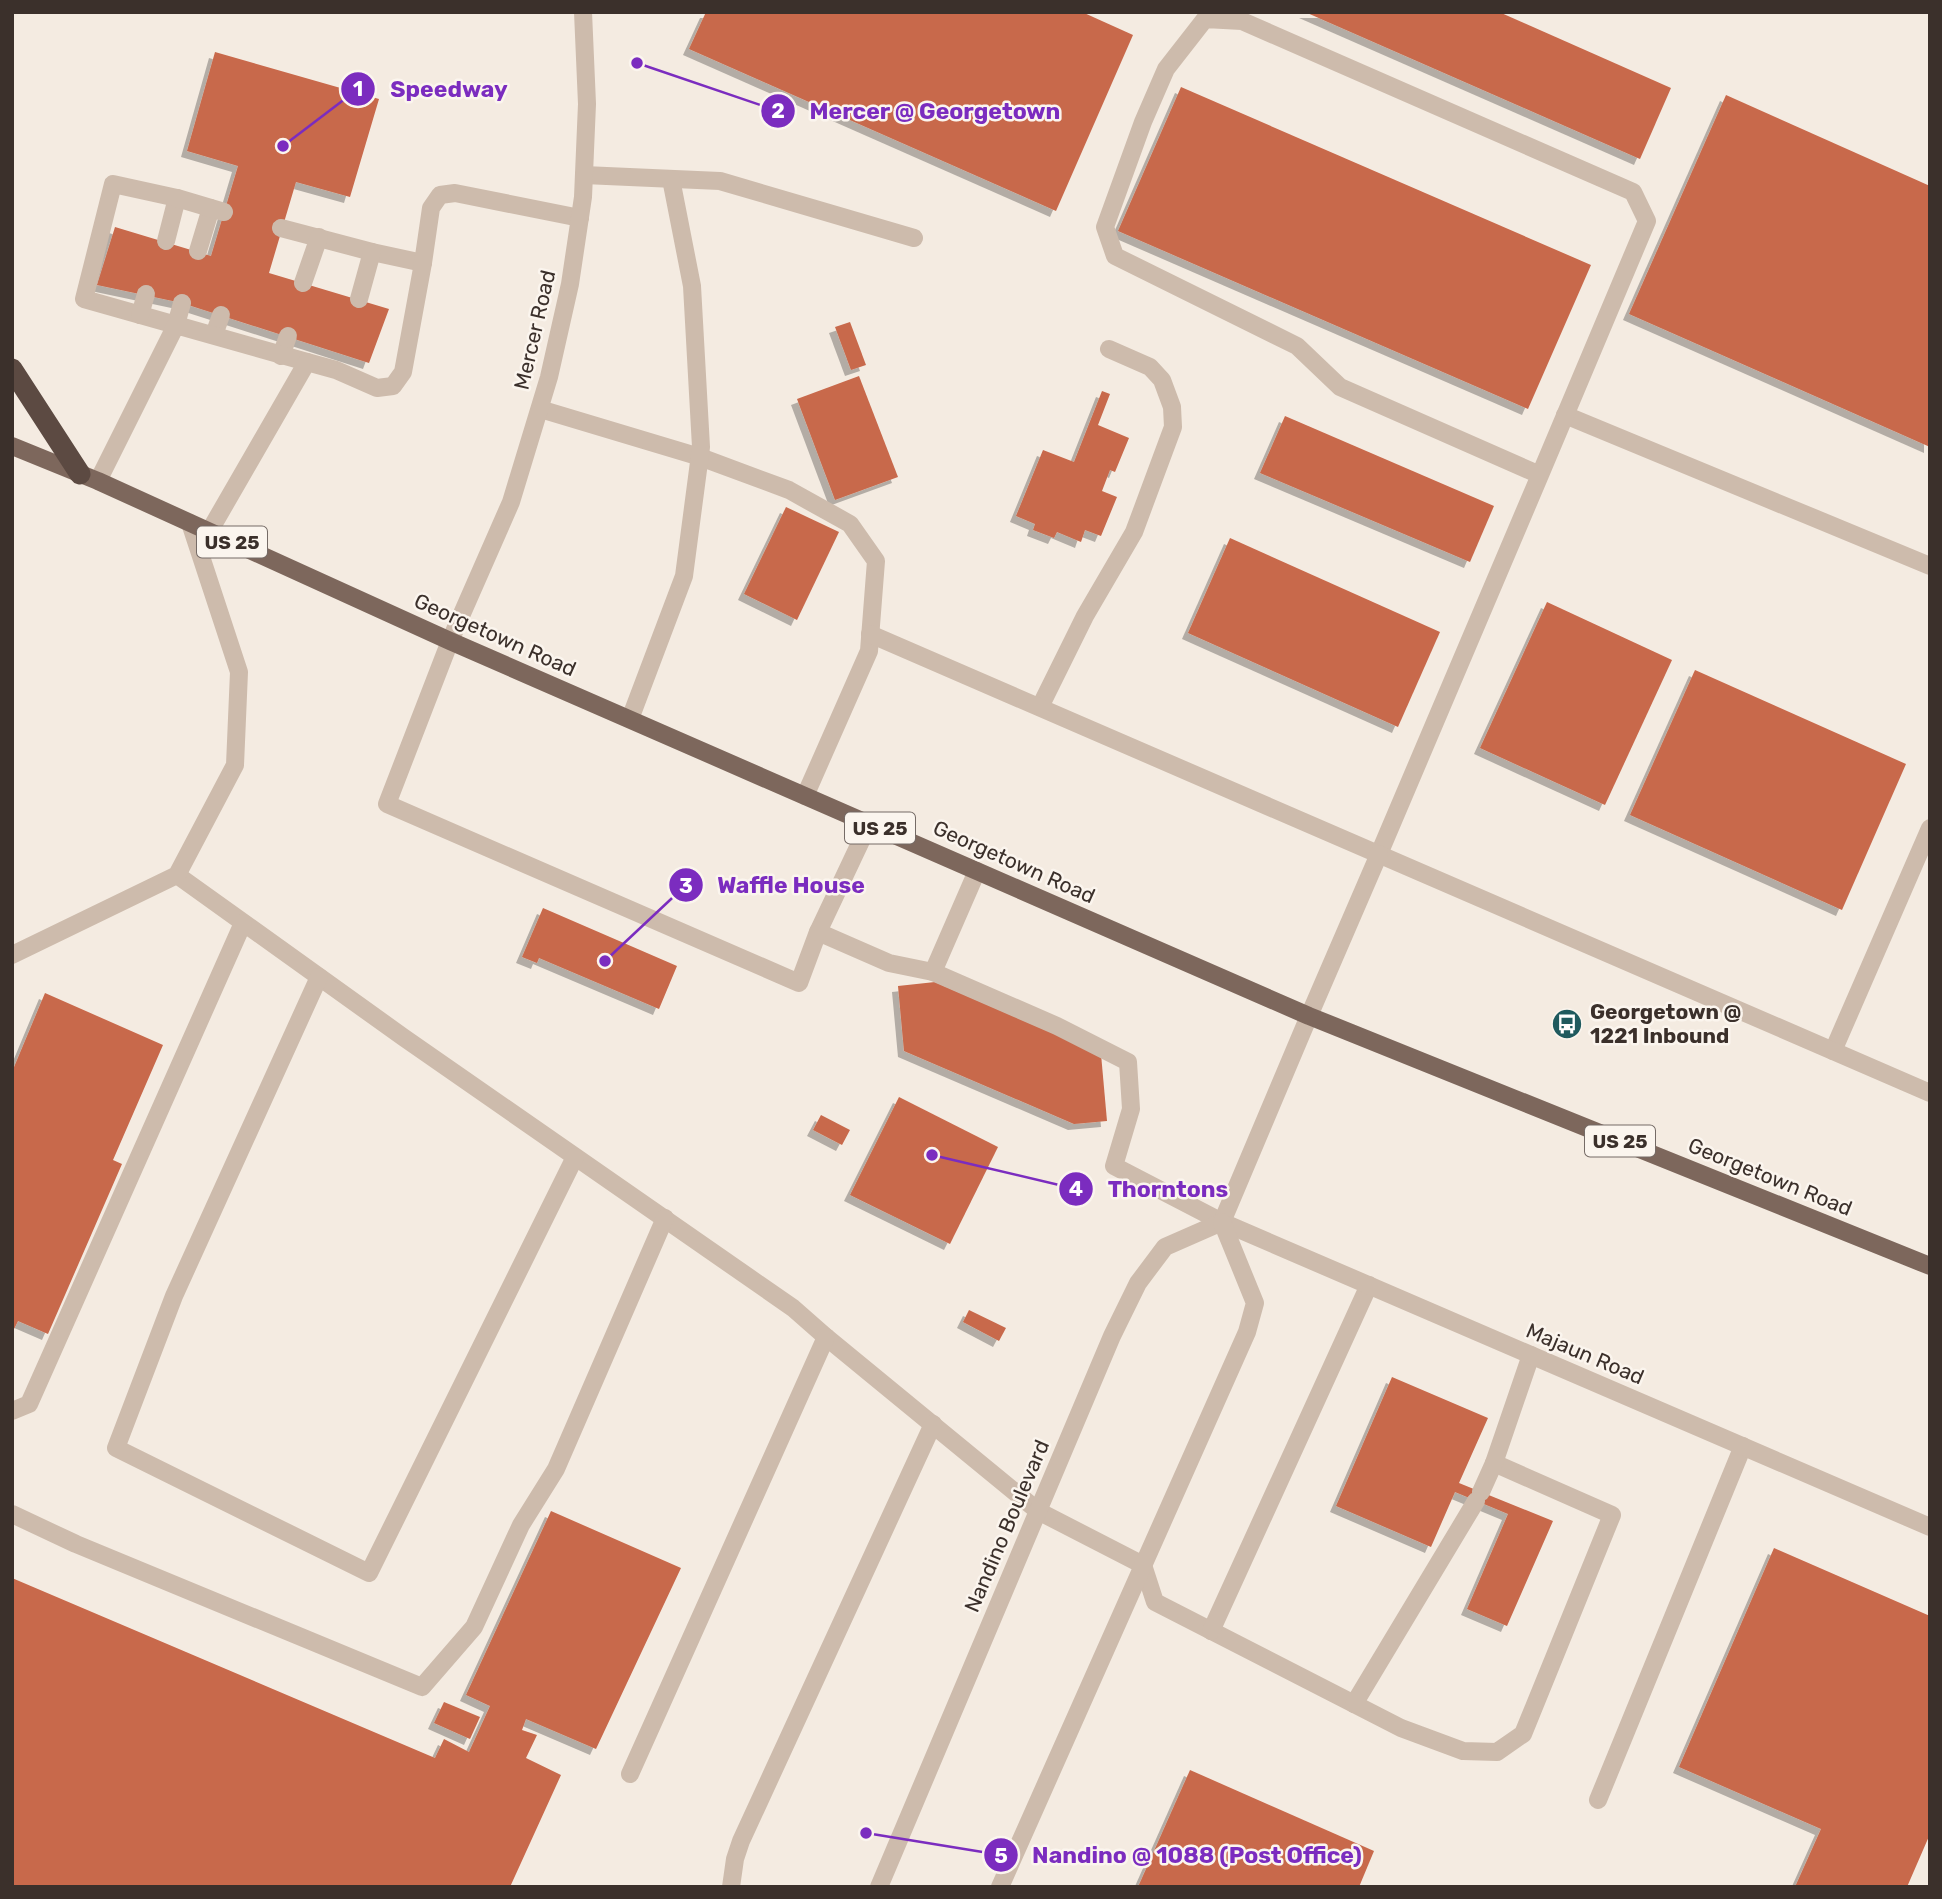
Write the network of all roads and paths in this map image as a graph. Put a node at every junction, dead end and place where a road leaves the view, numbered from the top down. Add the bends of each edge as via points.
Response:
1 (583, 12) edge
2 (584, 175) junction
3 (671, 179) junction
4 (177, 198) junction
5 (580, 218) junction
6 (281, 228) dead end
7 (319, 237) junction
8 (914, 238) dead end
9 (166, 241) dead end
10 (198, 251) dead end
11 (373, 252) junction
12 (423, 263) junction
13 (303, 283) dead end
14 (146, 294) dead end
15 (359, 299) dead end
16 (181, 303) dead end
17 (140, 315) junction
18 (221, 315) dead end
19 (176, 326) junction
20 (214, 335) junction
21 (288, 336) dead end
22 (1109, 349) dead end
23 (281, 356) junction
24 (307, 362) junction
25 (12, 369) edge
26 (540, 409) junction
27 (1565, 415) junction
28 (12, 446) edge
29 (699, 457) junction
30 (1540, 475) junction
31 (89, 477) junction
32 (190, 523) junction
33 (209, 532) junction
34 (1930, 566) edge
35 (870, 634) junction
36 (450, 641) junction
37 (1040, 707) junction
38 (630, 719) junction
39 (805, 796) junction
40 (869, 824) junction
41 (1930, 828) edge
42 (1378, 854) junction
43 (977, 871) junction
44 (177, 876) junction
45 (243, 923) junction
46 (818, 932) junction
47 (12, 955) edge
48 (933, 972) junction
49 (319, 977) junction
50 (1310, 1016) junction
51 (1833, 1051) junction
52 (1930, 1093) edge
53 (575, 1157) junction
54 (665, 1218) junction
55 (1222, 1222) junction
56 (1930, 1266) edge
57 (1369, 1285) junction
58 (825, 1338) junction
59 (1531, 1355) junction
60 (12, 1411) edge
61 (933, 1424) junction
62 (1743, 1446) junction
63 (1494, 1463) junction
64 (1038, 1511) junction
65 (12, 1514) edge
66 (1930, 1527) edge
67 (1143, 1565) junction
68 (1211, 1631) junction
69 (1354, 1704) junction
70 (630, 1774) dead end
71 (1598, 1800) dead end
72 (731, 1887) edge
73 (879, 1887) edge
74 (1000, 1887) edge

1 - 2 street, Mercer Road
2 - 3 street
2 - 5 street, Mercer Road
3 - 8 street via 720,181
3 - 29 street via 692,286
4 - 9 street
4 - 10 street via 218,210
4 - 17 street via 113,184 84,299
5 - 12 street via 456,193 440,195 431,208
5 - 26 street, Mercer Road via 570,284
6 - 7 street
7 - 11 street
7 - 13 street
11 - 12 street
11 - 15 street
12 - 24 street via 403,372 393,386 377,388 339,362
14 - 17 street
16 - 19 street
17 - 19 street
18 - 20 street
19 - 20 street
19 - 31 street
20 - 23 street
21 - 23 street
22 - 37 street via 1150,367 1162,380 1172,407 1173,427 1134,533 1085,616
23 - 24 street
24 - 33 street
25 - 31 highway
26 - 29 street
26 - 36 street, Mercer Road via 511,502
27 - 30 street
27 - 30 street via 1647,222 1633,192 1242,21 1205,19 1166,69 1143,122 1105,227 1115,256 1297,346 1340,387
27 - 34 street
28 - 31 main road, Georgetown Road / US 25
29 - 35 street via 789,490 850,523 876,561
29 - 38 street via 684,576
30 - 42 street
31 - 32 main road, Georgetown Road / US 25
32 - 33 main road, Georgetown Road / US 25
32 - 44 street via 239,672 235,765
33 - 36 main road, Georgetown Road / US 25
35 - 37 street
35 - 39 street via 869,651
36 - 38 main road, Georgetown Road / US 25
36 - 46 street, Mercer Road via 387,804 799,983
37 - 42 street
38 - 39 main road, Georgetown Road / US 25
39 - 40 main road, Georgetown Road / US 25
40 - 43 main road, Georgetown Road / US 25
40 - 46 street
41 - 51 street
42 - 50 street
42 - 51 street
43 - 48 street
43 - 50 main road, Georgetown Road / US 25
44 - 45 street
44 - 47 street
45 - 49 street
45 - 60 street via 29,1404
46 - 48 street via 889,963
48 - 55 street, Majaun Road via 1128,1062 1131,1109 1114,1166
49 - 53 street
49 - 53 street via 174,1296 116,1448 369,1573
50 - 55 street
50 - 56 main road, Georgetown Road / US 25
51 - 52 street
53 - 54 street
54 - 58 street via 793,1308
54 - 65 street via 556,1469 521,1525 474,1627 422,1687
55 - 57 street, Majaun Road
55 - 64 street, Nandino Boulevard via 1165,1247 1139,1283
55 - 67 street via 1255,1303 1247,1332
57 - 59 street, Majaun Road
57 - 68 street
58 - 61 street
58 - 70 street
59 - 62 street, Majaun Road
59 - 63 street
61 - 64 street
61 - 72 street via 741,1841
62 - 66 street, Majaun Road
62 - 71 street
63 - 69 street
63 - 69 street via 1612,1515 1523,1734 1497,1752 1463,1751
64 - 67 street
64 - 73 street, Nandino Boulevard
67 - 68 street via 1155,1602
67 - 74 street
68 - 69 street

